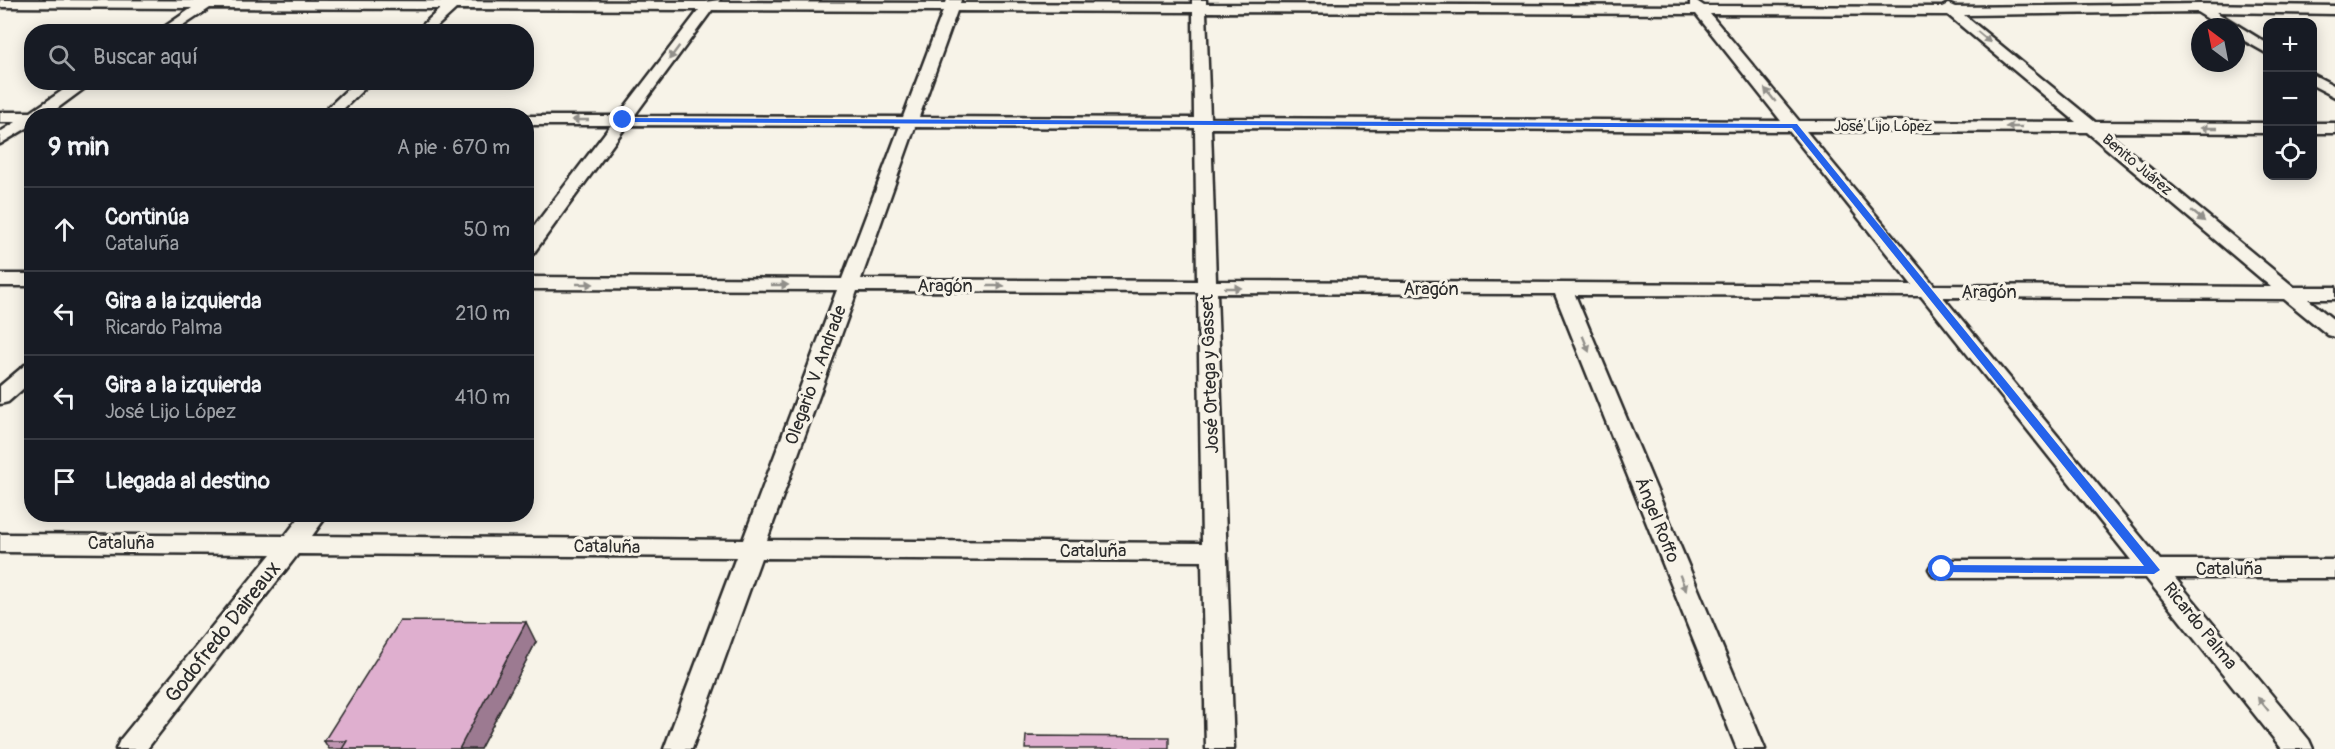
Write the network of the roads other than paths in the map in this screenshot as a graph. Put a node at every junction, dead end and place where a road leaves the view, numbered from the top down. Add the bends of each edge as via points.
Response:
1 (2187, 0) edge
2 (209, 2) edge
3 (456, 2) edge
4 (0, 3) edge
5 (711, 3) edge
6 (953, 3) edge
7 (1200, 4) edge
8 (1445, 4) edge
9 (1696, 5) edge
10 (1945, 5) edge
11 (2202, 10) junction
12 (2335, 10) edge
13 (2215, 18) edge
14 (176, 24) edge
15 (431, 24) edge
16 (2245, 36) edge
17 (2263, 47) edge
18 (2317, 81) edge
19 (74, 90) edge
20 (355, 90) edge
21 (2335, 92) edge
22 (48, 108) edge
23 (335, 108) edge
24 (0, 117) edge
25 (24, 118) edge
26 (534, 120) edge
27 (623, 120) junction
28 (909, 121) junction
29 (24, 123) edge
30 (1203, 123) junction
31 (1794, 126) junction
32 (2091, 127) junction
33 (2263, 128) edge
34 (2317, 128) edge
35 (2335, 128) edge
36 (0, 139) edge
37 (534, 239) edge
38 (0, 280) edge
39 (24, 280) edge
40 (534, 283) edge
41 (849, 285) junction
42 (1208, 288) junction
43 (1563, 290) junction
44 (1929, 292) junction
45 (2289, 292) junction
46 (2335, 292) edge
47 (2335, 331) edge
48 (24, 377) edge
49 (0, 397) edge
50 (310, 522) edge
51 (0, 543) edge
52 (292, 544) junction
53 (752, 548) junction
54 (1215, 552) junction
55 (1942, 569) dead end
56 (2335, 569) edge
57 (2154, 570) junction
58 (130, 749) edge
59 (678, 749) edge
60 (1220, 749) edge
61 (1752, 749) edge
62 (2299, 749) edge

1 - 11 street
2 - 3 street
2 - 4 street
2 - 14 street
3 - 5 street
3 - 15 street
5 - 6 street
5 -> 27 street
6 - 7 street
6 - 28 street, Olegario V. Andrade
7 - 8 street
7 - 30 street, José Ortega y Gasset
8 - 9 street
9 - 10 street
31 -> 9 street, Ricardo Palma
10 - 11 street
10 -> 32 street, Benito Juárez
11 - 12 street
11 - 13 street
16 - 17 street
18 - 21 street
19 - 22 street
20 - 23 street
24 - 25 street
27 -> 26 street, José Lijo López
27 - 28 street, José Lijo López
27 - 37 street
28 - 30 street, José Lijo López
28 - 41 street, Olegario V. Andrade
29 - 36 street
30 - 31 street, José Lijo López
30 - 42 street, José Ortega y Gasset
32 -> 31 street, José Lijo López
31 - 44 street, Ricardo Palma
33 -> 32 street, José Lijo López
32 -> 45 street, Benito Juárez
34 - 35 street
38 - 39 street
40 -> 41 street, Aragón
41 -> 42 street, Aragón
41 - 53 street, Olegario V. Andrade
42 -> 43 street, Aragón
42 - 54 street, José Ortega y Gasset
43 - 44 street, Aragón
43 -> 61 street, Ángel Roffo
44 - 45 street, Aragón
44 - 57 street, Ricardo Palma
45 - 46 street, Aragón
45 - 47 street, Benito Juárez
48 - 49 street
50 - 52 street, Godofredo Daireaux
51 - 52 street, Cataluña
52 - 53 street, Cataluña
52 - 58 street, Godofredo Daireaux
53 - 54 street, Cataluña
53 - 59 street, Olegario V. Andrade
54 - 60 street, José Ortega y Gasset
55 - 57 street, Cataluña
56 - 57 street, Cataluña
62 -> 57 street, Ricardo Palma

